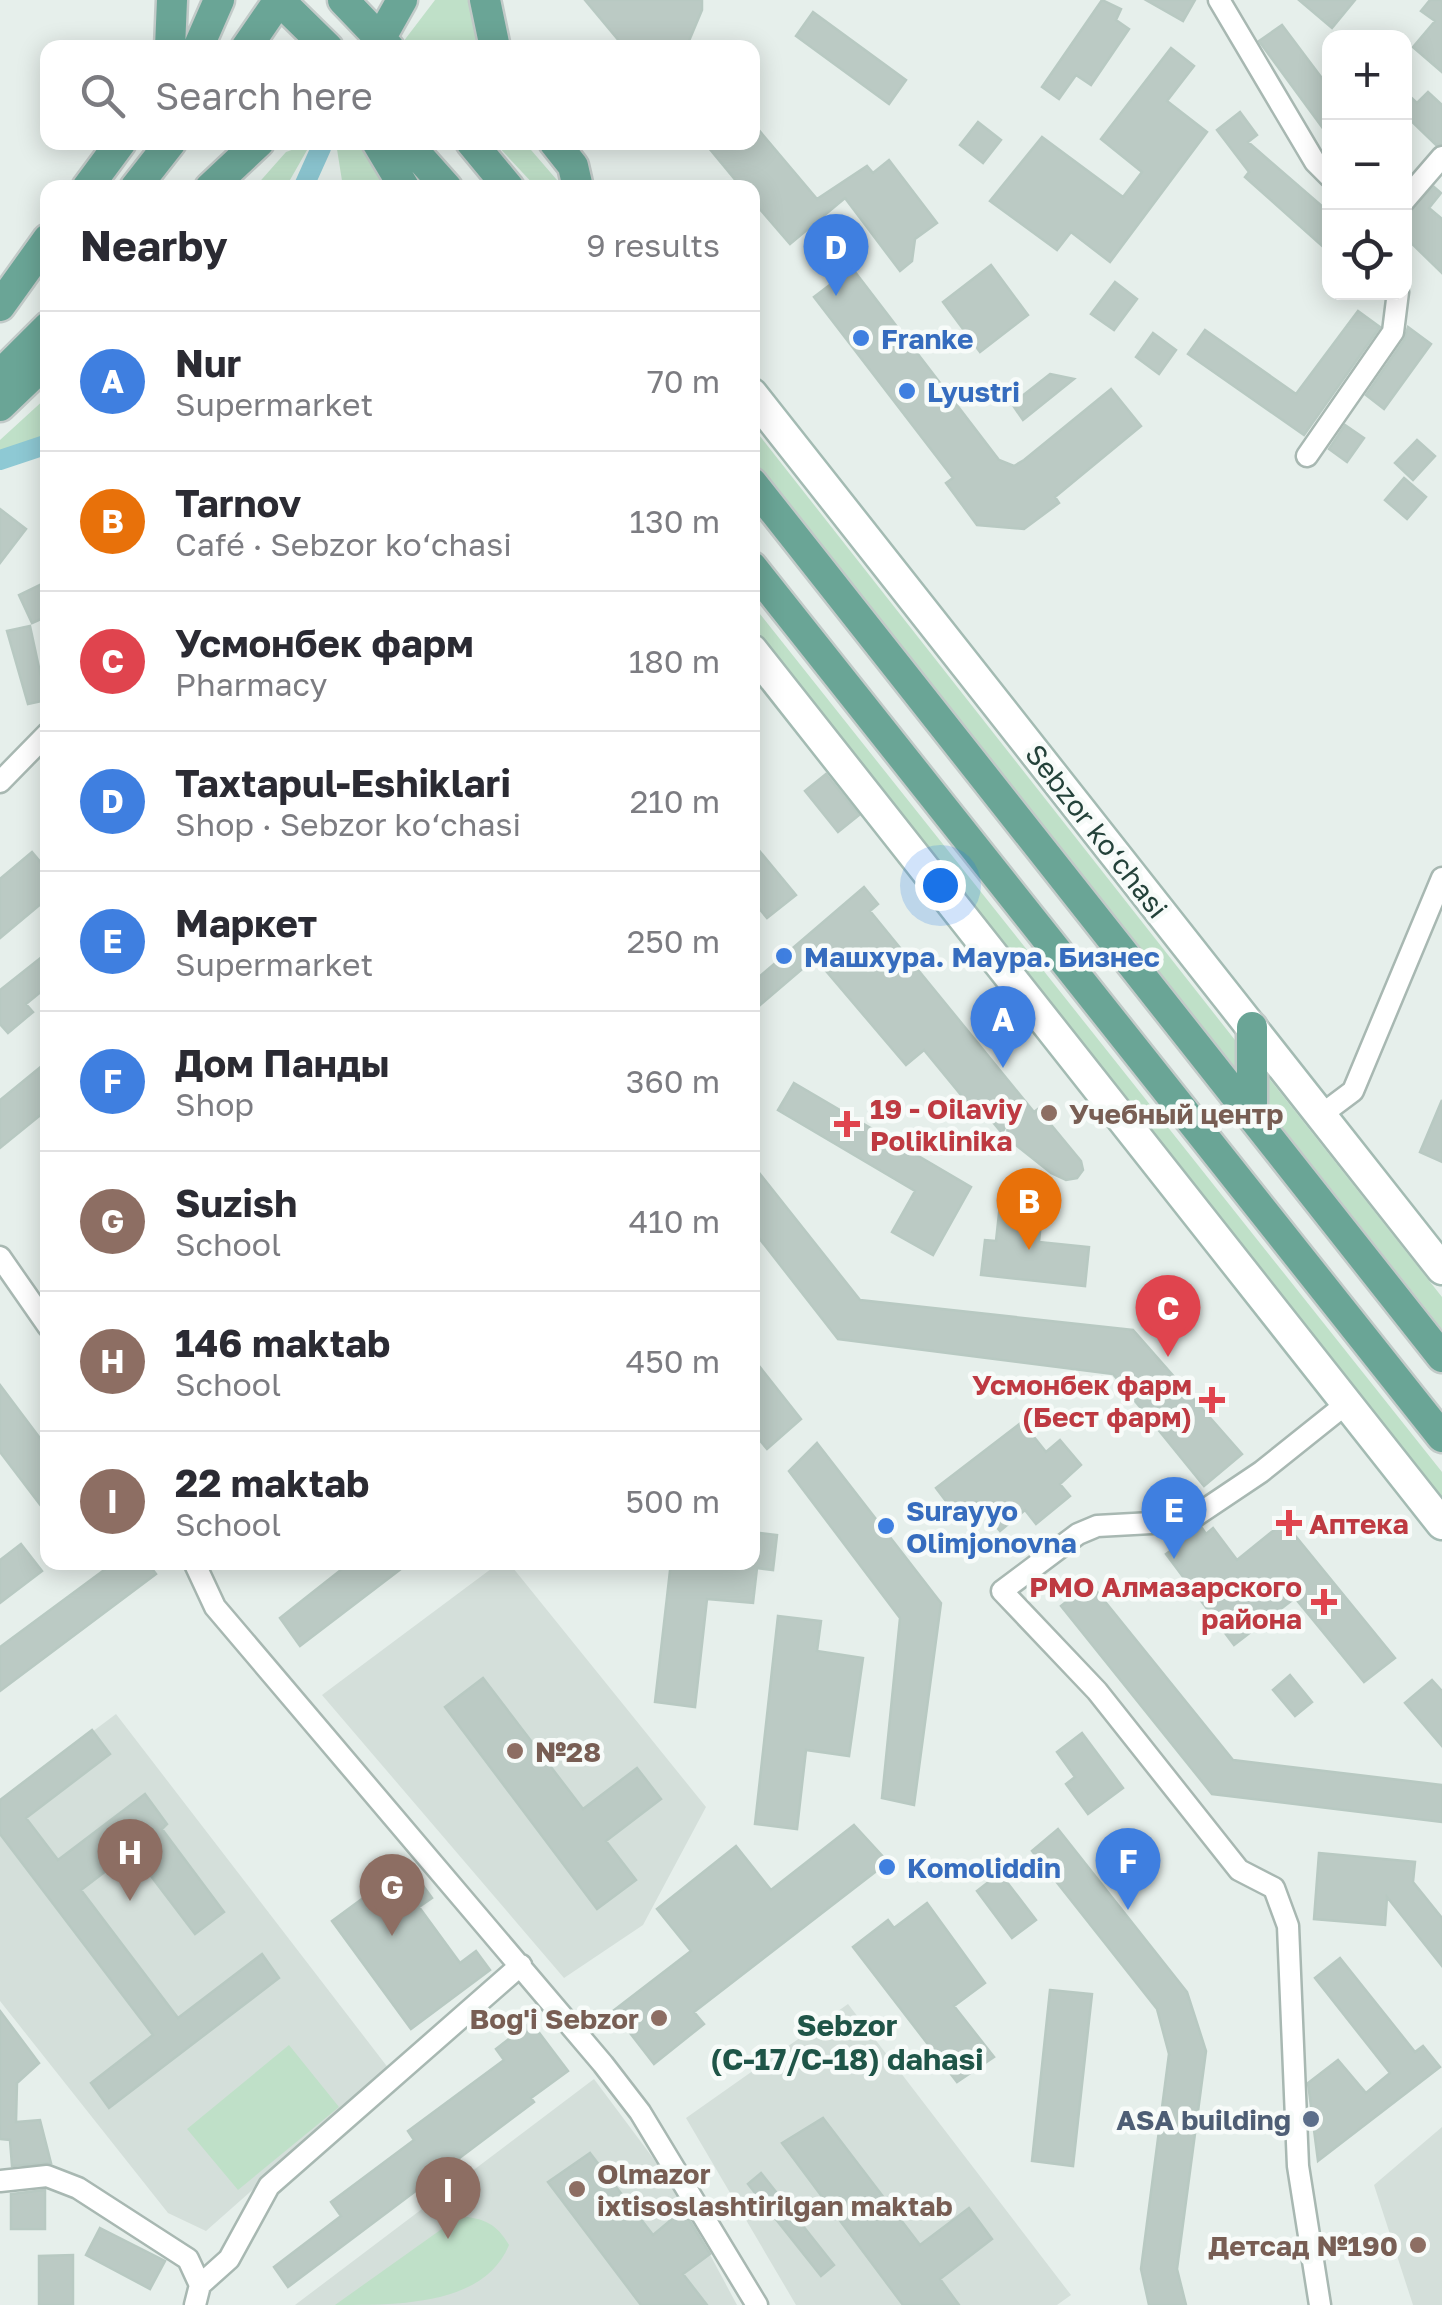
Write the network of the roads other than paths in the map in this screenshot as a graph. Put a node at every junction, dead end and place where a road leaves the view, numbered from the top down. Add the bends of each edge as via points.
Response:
1 (172, 0) edge
2 (220, 0) edge
3 (279, 0) edge
4 (334, 0) edge
5 (343, 0) edge
6 (402, 0) edge
7 (485, 0) edge
8 (1219, 0) edge
9 (170, 40) edge
10 (202, 40) edge
11 (252, 40) edge
12 (312, 40) edge
13 (315, 40) edge
14 (378, 40) edge
15 (383, 40) edge
16 (493, 40) edge
17 (114, 150) edge
18 (152, 150) edge
19 (165, 150) edge
20 (229, 150) edge
21 (249, 150) edge
22 (382, 150) edge
23 (394, 150) edge
24 (413, 150) edge
25 (477, 150) edge
26 (1442, 157) edge
27 (1322, 169) edge
28 (92, 180) edge
29 (139, 180) edge
30 (141, 180) edge
31 (212, 180) edge
32 (216, 180) edge
33 (400, 180) edge
34 (402, 180) edge
35 (440, 180) edge
36 (502, 180) edge
37 (1412, 192) edge
38 (40, 250) edge
39 (40, 283) edge
40 (1397, 300) edge
41 (0, 306) edge
42 (0, 323) edge
43 (40, 335) edge
44 (40, 368) edge
45 (0, 375) edge
46 (760, 404) edge
47 (0, 406) edge
48 (1307, 456) dead end
49 (760, 500) edge
50 (760, 577) edge
51 (760, 660) edge
52 (40, 741) edge
53 (0, 782) edge
54 (1442, 878) edge
55 (1252, 1028) junction
56 (1252, 1113) junction
57 (1321, 1114) junction
58 (0, 1257) edge
59 (1442, 1268) edge
60 (1400, 1304) junction
61 (40, 1314) edge
62 (1361, 1337) junction
63 (1442, 1358) edge
64 (1346, 1404) junction
65 (1442, 1437) edge
66 (1442, 1524) edge
67 (198, 1570) edge
68 (521, 1964) junction
69 (0, 2182) edge
70 (197, 2295) edge
71 (756, 2305) edge
72 (1320, 2305) edge

1 - 9 main road
2 - 10 main road
3 - 11 main road
3 - 12 main road
4 - 13 main road
5 - 14 main road
6 - 15 main road
7 - 16 main road
8 - 27 street
17 - 28 main road
18 - 29 main road
19 - 30 main road
20 - 31 main road
21 - 32 main road
22 - 33 main road
23 - 34 main road
24 - 35 main road
25 - 36 main road
26 - 37 street
38 - 41 main road
39 - 42 main road
40 - 48 street via 1393,332
43 - 45 main road
44 - 47 main road
46 - 55 street, Sebzor ko‘chasi
49 - 56 main road, Sebzor ko‘chasi
50 - 62 main road
51 - 64 street
52 - 53 street
54 - 57 street via 1353,1091
55 - 56 main road
55 - 57 street, Sebzor ko‘chasi
56 - 60 main road, Sebzor ko‘chasi
57 - 59 street, Sebzor ko‘chasi
58 - 61 street
60 - 62 main road
60 - 63 main road, Sebzor ko‘chasi
62 - 65 main road
64 - 66 street
64 - 72 street via 1188,1520 1096,1526 1002,1592 1097,1692 1240,1870 1274,1888 1281,1902 1288,1926 1298,2166
67 - 68 street via 214,1607
68 - 70 street via 269,2186 228,2259
68 - 71 street via 640,2112
69 - 70 street via 48,2176 78,2188 188,2259

